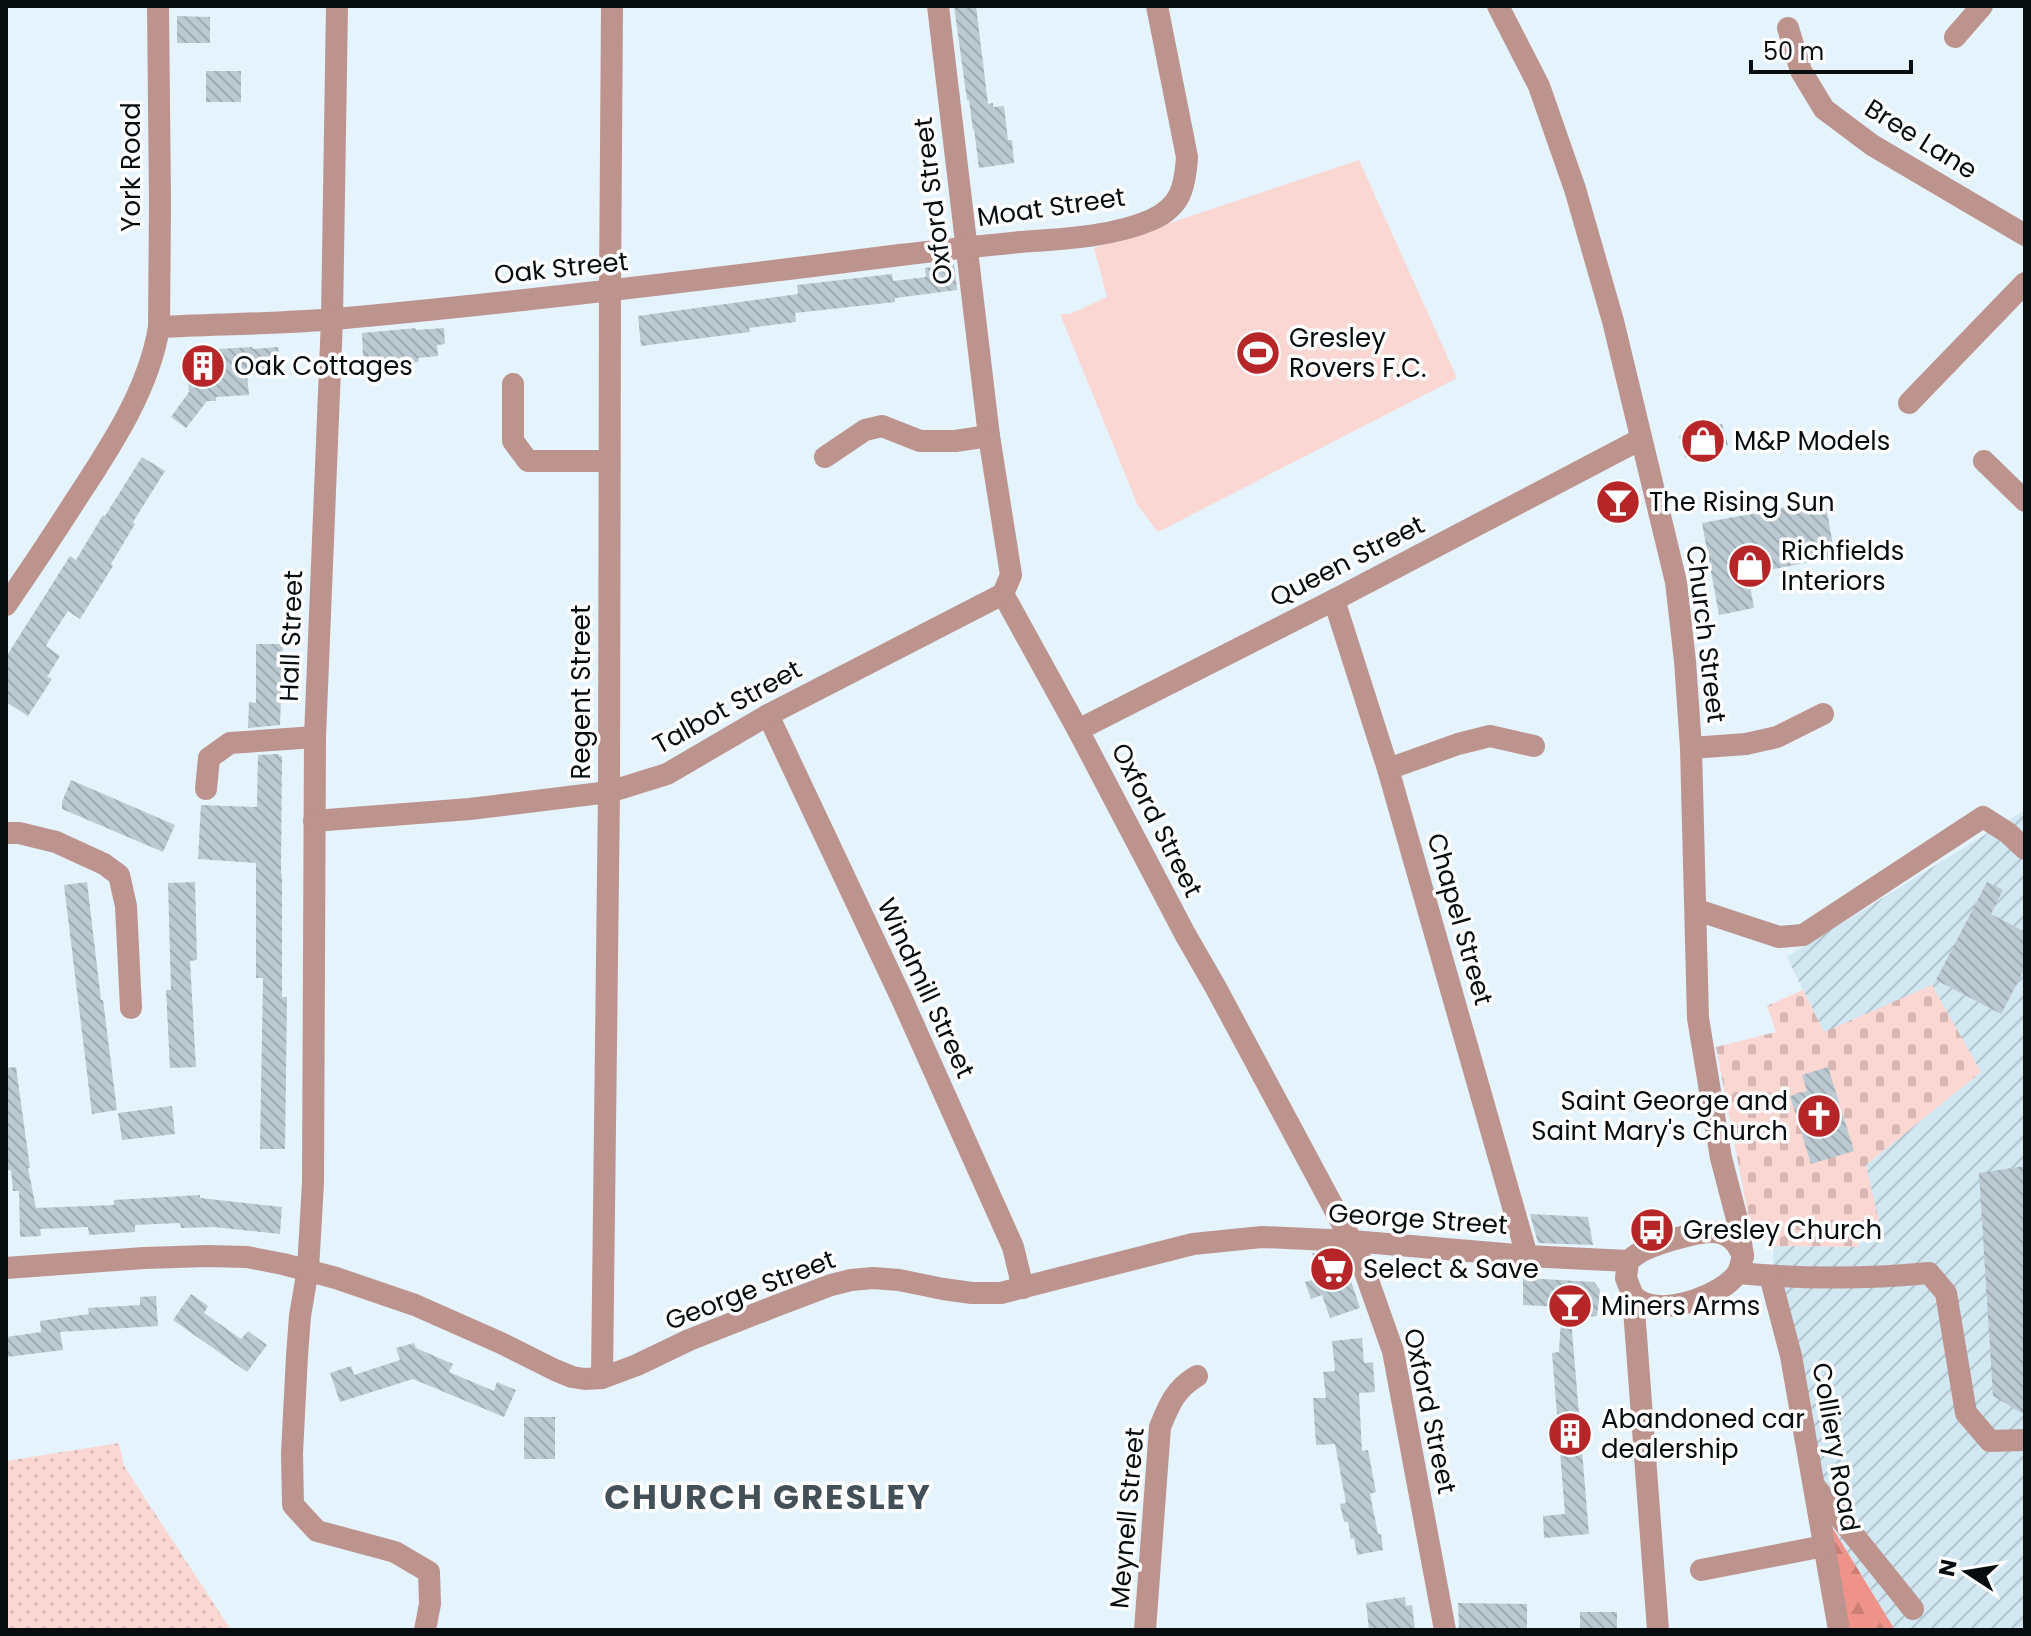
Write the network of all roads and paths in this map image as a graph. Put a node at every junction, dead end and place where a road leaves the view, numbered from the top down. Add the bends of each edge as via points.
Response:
1 (158, 6) edge
2 (337, 6) edge
3 (612, 6) edge
4 (938, 6) edge
5 (1157, 6) edge
6 (1498, 6) edge
7 (1982, 6) edge
8 (1788, 28) dead end
9 (1955, 37) dead end
10 (2025, 235) edge
11 (967, 247) junction
12 (2025, 283) edge
13 (610, 291) junction
14 (332, 319) junction
15 (159, 327) junction
16 (513, 384) dead end
17 (1909, 403) dead end
18 (989, 436) junction
19 (1641, 439) junction
20 (825, 457) dead end
21 (609, 461) junction
22 (1984, 461) dead end
23 (2025, 501) edge
24 (1003, 594) junction
25 (1334, 600) junction
26 (6, 605) edge
27 (1823, 714) dead end
28 (768, 715) junction
29 (1078, 730) junction
30 (315, 737) junction
31 (1534, 746) dead end
32 (1691, 748) junction
33 (1388, 769) junction
34 (206, 789) dead end
35 (609, 792) junction
36 (314, 821) junction
37 (6, 833) edge
38 (2025, 849) edge
39 (1697, 910) junction
40 (131, 1008) dead end
41 (1731, 1197) junction
42 (1701, 1233) junction
43 (1352, 1241) junction
44 (1527, 1256) junction
45 (1628, 1261) junction
46 (1741, 1265) junction
47 (6, 1268) edge
48 (308, 1269) junction
49 (1770, 1276) junction
50 (1023, 1288) junction
51 (1633, 1296) junction
52 (1197, 1376) dead end
53 (602, 1378) junction
54 (2025, 1440) edge
55 (1814, 1485) junction
56 (1824, 1546) junction
57 (1701, 1570) dead end
58 (1913, 1609) dead end
59 (425, 1630) edge
60 (1145, 1630) edge
61 (1445, 1630) edge
62 (1658, 1630) edge
63 (1839, 1630) edge

1 - 15 street, York Road
2 - 14 street, Hall Street
3 - 13 street, Regent Street
4 - 11 street, Oxford Street
5 - 11 street, Moat Street via 1187,157 1181,195 1152,220 1119,230
6 - 19 street, Church Street via 1539,86 1575,189
7 - 9 street
8 - 10 street, Bree Lane via 1801,71 1824,109 1872,145
11 - 13 street, Oak Street
11 - 18 street, Oxford Street
12 - 17 street
13 - 14 street, Oak Street
13 - 21 street, Regent Street
14 - 15 street, Oak Street
14 - 30 street, Hall Street
15 - 26 street, York Road via 141,387 109,449
16 - 21 street via 513,441 528,461
18 - 20 street via 920,441 882,426 865,430
18 - 24 street, Oxford Street via 1011,575
19 - 25 street, Queen Street
19 - 32 street, Church Street via 1676,582
21 - 35 street, Regent Street
22 - 23 street
24 - 28 street, Talbot Street
24 - 29 street, Oxford Street
25 - 29 street, Queen Street
25 - 33 street, Chapel Street
27 - 32 street via 1777,737
28 - 35 street, Talbot Street via 667,774
28 - 50 street, Windmill Street via 1007,1233
29 - 43 street, Oxford Street
30 - 34 street via 230,743 209,758
30 - 36 street, Hall Street
31 - 33 street via 1490,736
32 - 39 street, Church Street
33 - 44 street, Chapel Street
35 - 36 street, Talbot Street
35 - 53 street, Regent Street
36 - 48 street, Hall Street
37 - 40 street via 56,842 119,875 126,906
38 - 39 street via 1983,817 1803,935 1779,937
39 - 41 street, Church Street via 1698,1018
41 - 42 street via 1716,1222
41 - 46 street, Church Street
42 - 45 street via 1643,1250
42 - 46 street via 1720,1232 1736,1242
43 - 44 street, George Street
43 - 50 street, George Street via 1262,1237 1193,1244
43 - 61 street, Oxford Street via 1393,1351
44 - 45 street, George Street
45 - 51 street via 1626,1278
46 - 49 street
46 - 51 street via 1721,1288 1699,1300 1647,1304
47 - 48 street, George Street via 208,1256 247,1257
48 - 53 street, George Street via 429,1311 572,1377
48 - 59 street, Hall Street via 297,1356 293,1505 317,1531 395,1552 429,1572
49 - 54 street via 1929,1273 1946,1293 1966,1413 1990,1441
49 - 55 street, Colliery Road via 1791,1356
50 - 53 street, George Street via 972,1293 873,1278 831,1285
51 - 62 street
52 - 60 street, Meynell Street via 1180,1388 1160,1427
55 - 56 street, Colliery Road
55 - 58 street
56 - 57 street
56 - 63 street, Colliery Road

